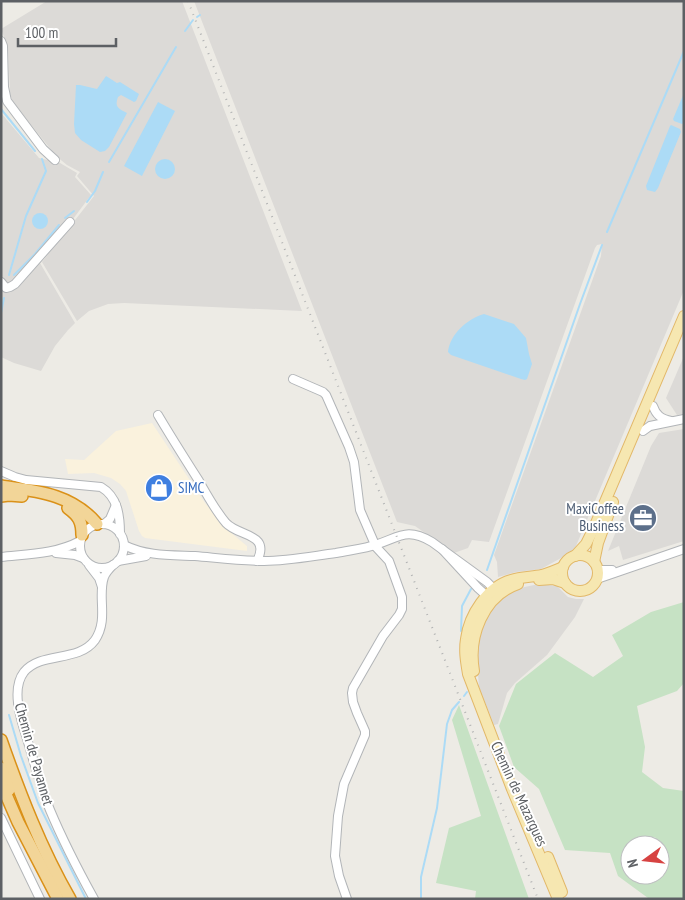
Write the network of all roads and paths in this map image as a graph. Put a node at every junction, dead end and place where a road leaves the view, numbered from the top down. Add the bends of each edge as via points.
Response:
1 (1, 41) edge
2 (54, 160) dead end
3 (70, 222) dead end
4 (1, 282) edge
5 (684, 316) edge
6 (684, 334) edge
7 (294, 379) dead end
8 (653, 406) junction
9 (158, 415) dead end
10 (684, 419) edge
11 (673, 421) junction
12 (643, 431) junction
13 (1, 471) edge
14 (1, 486) edge
15 (1, 496) edge
16 (116, 505) junction
17 (100, 524) junction
18 (120, 534) junction
19 (81, 538) junction
20 (124, 545) junction
21 (375, 545) junction
22 (684, 549) edge
23 (39, 553) junction
24 (158, 555) junction
25 (576, 556) junction
26 (1, 557) edge
27 (86, 561) junction
28 (256, 561) junction
29 (116, 563) junction
30 (563, 566) junction
31 (596, 570) junction
32 (565, 583) junction
33 (103, 589) junction
34 (492, 596) junction
35 (492, 736) junction
36 (1, 740) edge
37 (1, 768) edge
38 (1, 784) edge
39 (1, 818) edge
40 (46, 877) junction
41 (40, 899) edge
42 (58, 899) edge
43 (70, 899) edge
44 (94, 899) edge
45 (347, 899) edge
46 (558, 899) edge
47 (565, 899) edge

1 - 2 street via 7,101
3 - 4 street via 15,284 6,288
5 - 25 main road via 593,530
6 - 8 main road
7 - 21 street via 326,395 350,447 359,507
8 - 11 street via 660,417
8 - 12 main road
9 - 28 street via 224,521 259,543
10 - 11 street
11 - 12 street via 650,426
12 - 31 main road via 606,518 596,549
13 - 16 street via 26,480 101,487
14 - 17 highway via 63,498
15 - 19 highway via 62,504 80,520
16 - 17 street via 110,519
16 - 18 street
17 - 18 street via 112,526
17 - 19 street via 91,526
18 - 20 street
19 - 23 street via 64,548
19 - 27 street via 79,546
20 - 24 street
20 - 29 street via 121,558
21 - 28 street
21 - 34 street via 408,534 425,538 442,549
21 - 45 street via 389,561 402,605 352,693 365,735 344,784 338,816 335,856
22 - 31 street via 622,570
23 - 26 street
23 - 27 street via 76,554
24 - 28 street
24 - 29 street via 138,556
25 - 30 main road
25 - 31 main road via 586,556
27 - 29 street via 99,568
27 - 33 street
29 - 33 street, Chemin de Payannet via 105,575
30 - 32 main road
30 - 34 main road via 542,575 510,580
31 - 32 main road via 592,587 583,591 574,590
32 - 34 main road via 553,579 522,583
33 - 44 street, Chemin de Payannet via 102,625 94,641 78,652 31,666 22,675 18,693 20,713 39,780 60,834
34 - 35 main road via 477,626 472,650 481,706
35 - 46 main road, Chemin de Mazargues
35 - 47 main road, Chemin de Mazargues
36 - 43 highway via 39,839
37 - 40 highway
38 - 40 highway
39 - 41 street
40 - 42 highway

